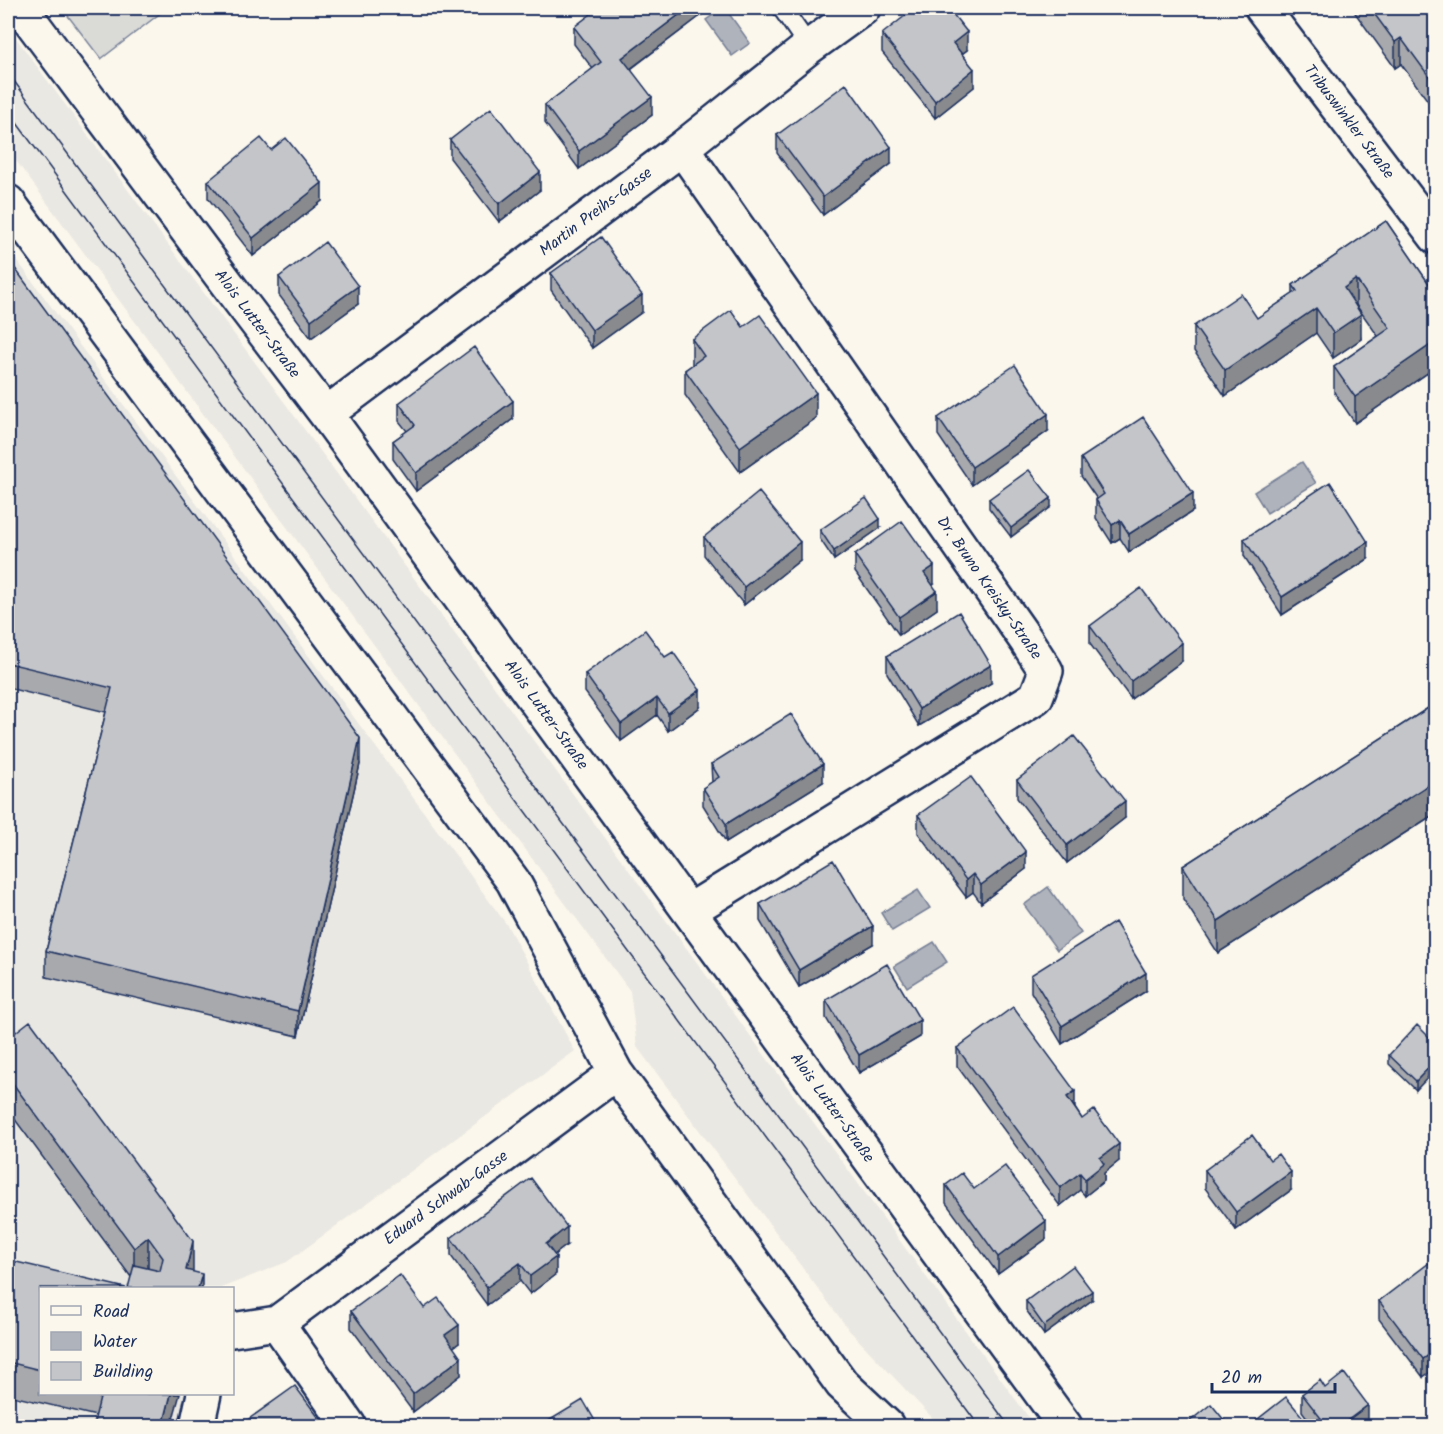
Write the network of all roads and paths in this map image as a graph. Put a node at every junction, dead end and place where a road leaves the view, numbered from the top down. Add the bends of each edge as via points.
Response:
1 (21, 8) edge
2 (782, 8) edge
3 (863, 8) edge
4 (1262, 8) edge
5 (809, 46) junction
6 (682, 148) junction
7 (8, 202) edge
8 (1436, 237) edge
9 (326, 414) junction
10 (689, 911) junction
11 (616, 1073) junction
12 (277, 1323) junction
13 (234, 1330) edge
14 (204, 1395) edge
15 (197, 1426) edge
16 (350, 1426) edge
17 (887, 1426) edge
18 (1065, 1426) edge

1 - 9 street, Alois Lutter-Straße
2 - 5 lane
3 - 5 street, Martin Preihs-Gasse
4 - 8 street, Tribuswinkler Straße
5 - 6 street, Martin Preihs-Gasse
6 - 9 street, Martin Preihs-Gasse
6 - 10 street, Dr. Bruno Kreisky-Straße via 1046,671 1036,697
7 - 11 street via 513,881
9 - 10 street, Alois Lutter-Straße
10 - 18 street, Alois Lutter-Straße
11 - 12 street, Eduard Schwab-Gasse
11 - 17 street via 842,1384
12 - 13 street
12 - 16 street
14 - 15 street

